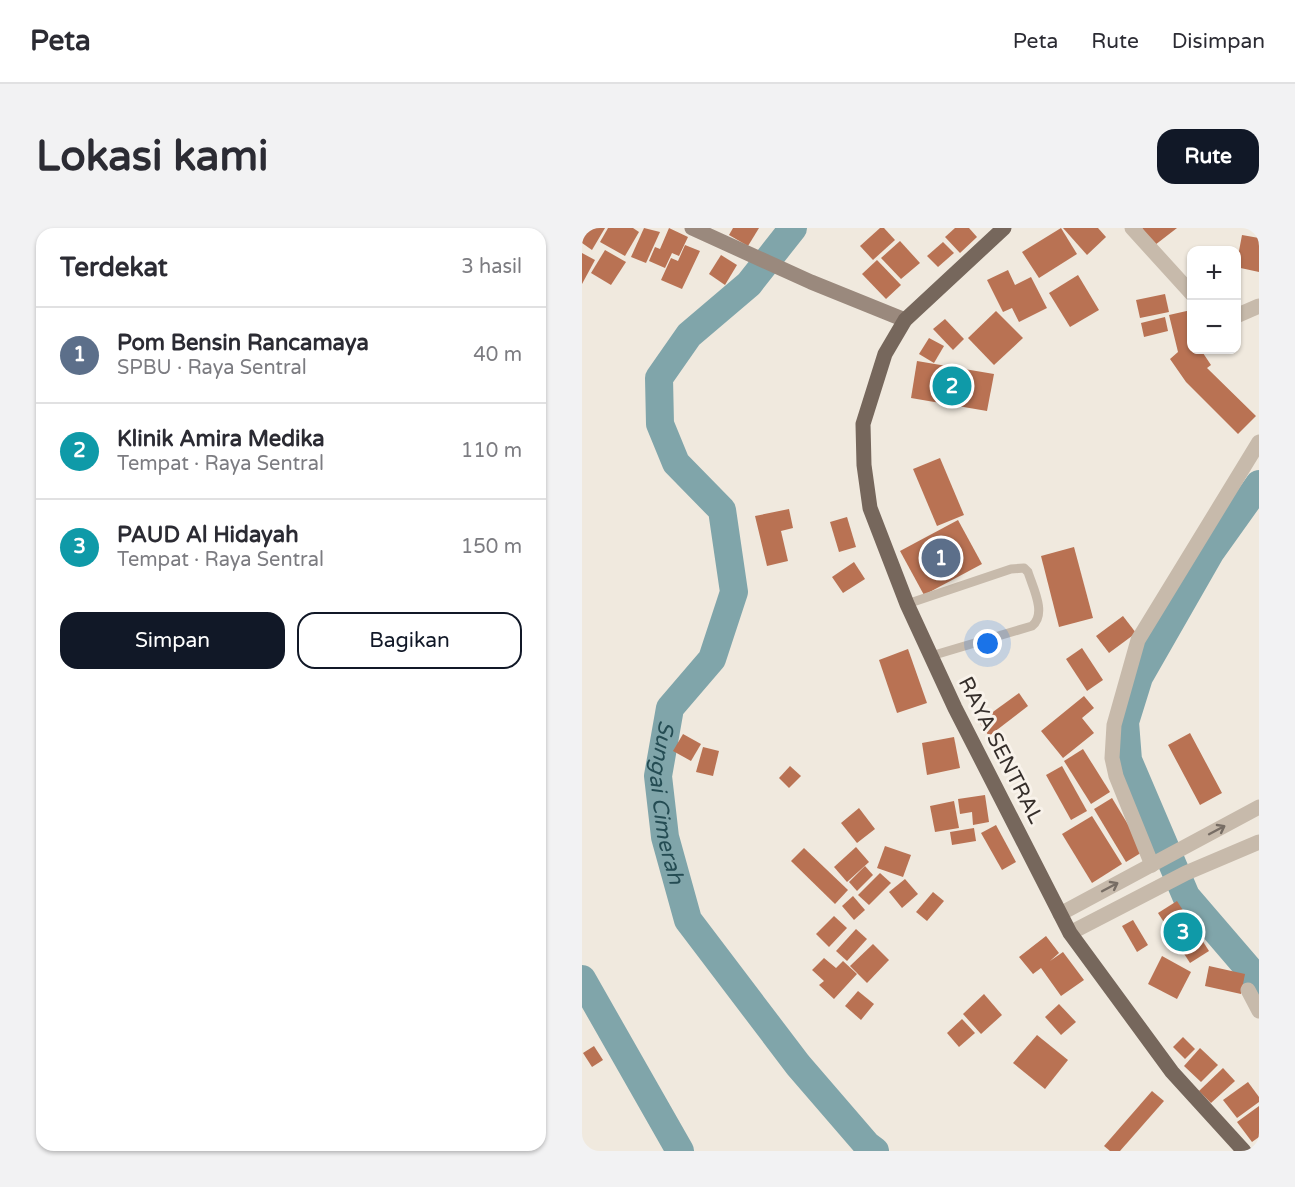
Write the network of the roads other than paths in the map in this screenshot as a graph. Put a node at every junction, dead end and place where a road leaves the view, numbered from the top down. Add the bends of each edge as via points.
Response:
1 (692, 228) edge
2 (1004, 228) edge
3 (1132, 228) edge
4 (1187, 290) edge
5 (1259, 306) edge
6 (1241, 314) edge
7 (905, 320) junction
8 (1259, 442) edge
9 (907, 604) junction
10 (931, 656) junction
11 (1259, 807) edge
12 (1259, 842) edge
13 (1156, 863) junction
14 (1060, 914) junction
15 (1070, 933) junction
16 (1248, 990) dead end
17 (1259, 1011) edge
18 (1244, 1151) edge

1 - 7 main road
2 - 7 main road, RAYA SENTRAL
3 - 4 street
5 - 6 street
7 - 9 main road, RAYA SENTRAL via 885,354 862,424 870,508
8 - 13 street via 1138,640 1114,724 1112,758 1116,776
9 - 10 main road, RAYA SENTRAL
9 - 10 lane via 1011,569 1024,568 1028,572 1040,613 1037,622 1027,629
10 - 14 main road, RAYA SENTRAL
13 -> 11 street
12 - 15 street via 1186,873
14 -> 13 street
14 - 15 main road, RAYA SENTRAL
15 - 18 main road, RAYA SENTRAL via 1172,1072
16 - 17 street

